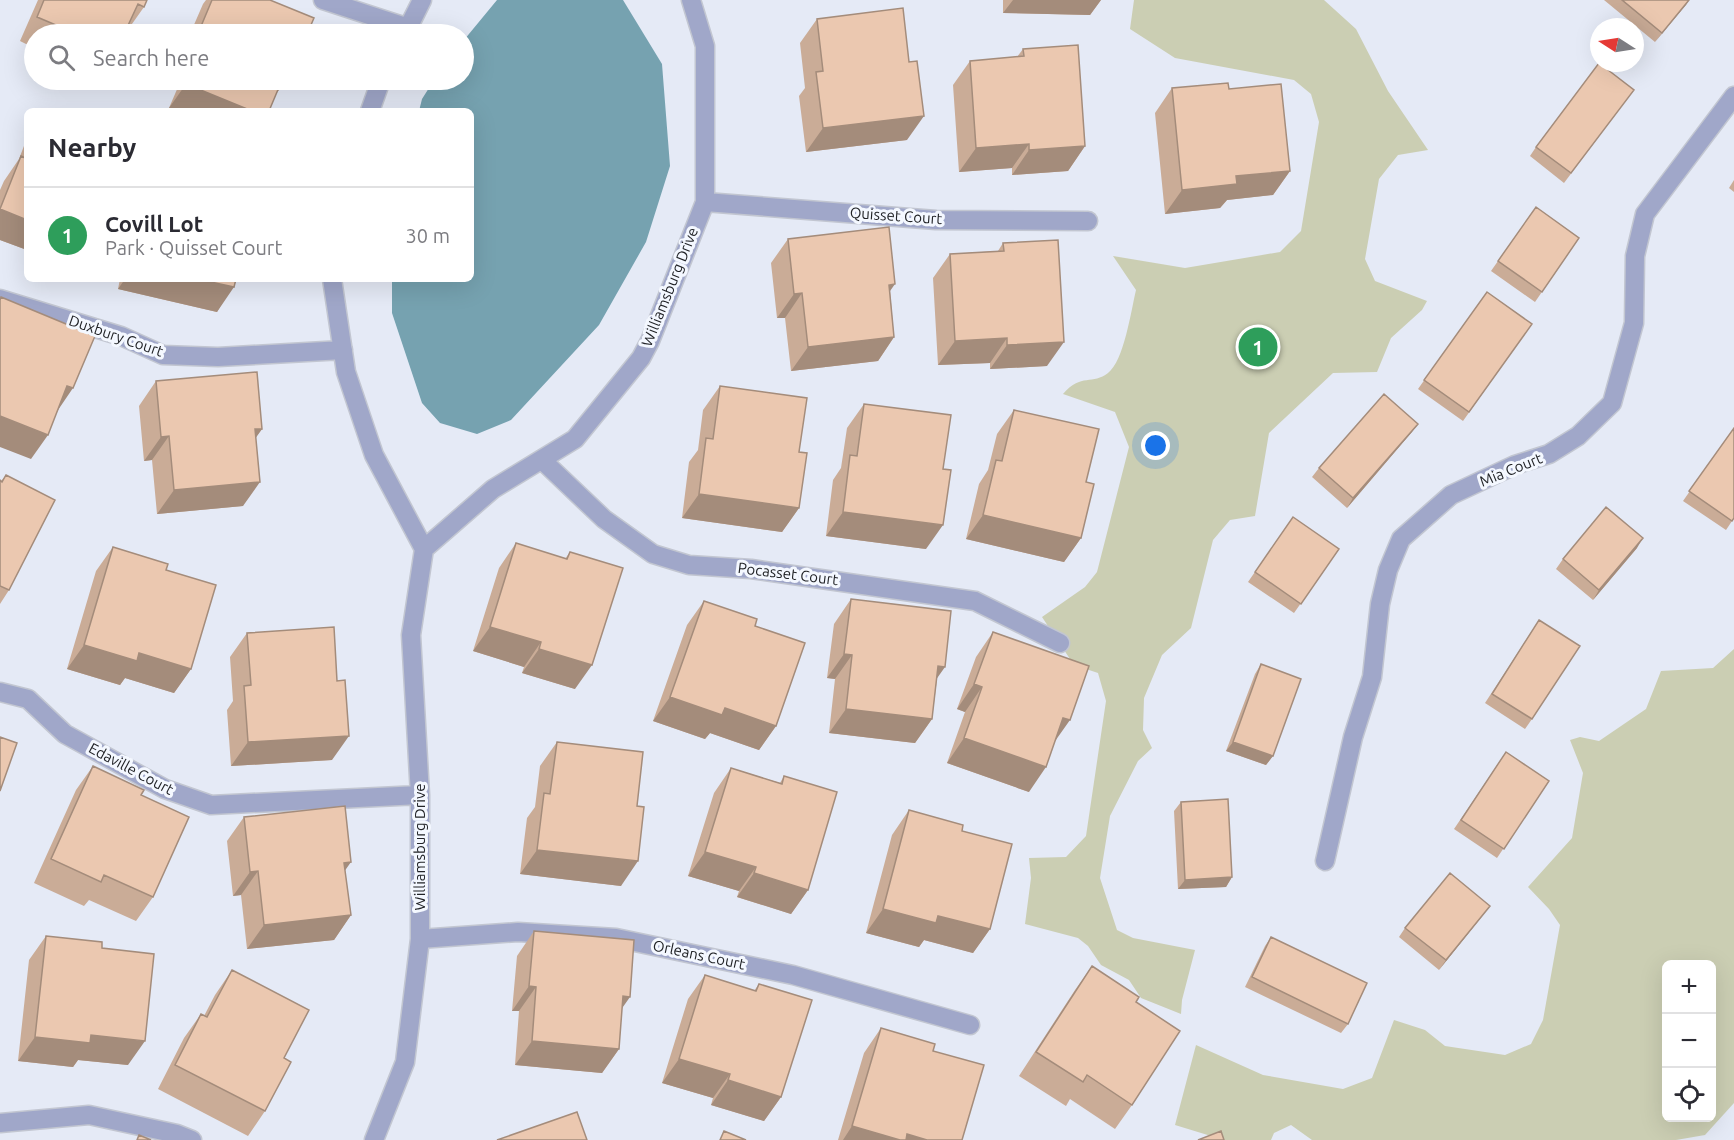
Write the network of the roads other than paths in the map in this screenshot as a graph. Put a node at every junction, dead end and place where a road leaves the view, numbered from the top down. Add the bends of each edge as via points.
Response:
1 (323, 0) edge
2 (422, 0) edge
3 (691, 0) edge
4 (388, 24) edge
5 (410, 24) edge
6 (377, 90) edge
7 (1734, 96) edge
8 (371, 108) edge
9 (705, 202) junction
10 (1088, 221) dead end
11 (332, 282) edge
12 (0, 299) edge
13 (342, 350) junction
14 (542, 460) junction
15 (424, 549) junction
16 (1060, 643) dead end
17 (0, 692) edge
18 (420, 795) junction
19 (1325, 861) dead end
20 (420, 939) junction
21 (970, 1025) dead end
22 (0, 1122) edge
23 (192, 1140) edge
24 (374, 1140) edge

1 - 4 street
2 - 5 street
3 - 9 street, Williamsburg Drive via 705,46
6 - 8 street
7 - 19 street, Mia Court via 1645,214 1635,256 1634,323 1612,403 1578,436 1549,454 1451,495 1401,539 1388,570 1372,677 1353,737
9 - 10 street, Quisset Court via 936,220
9 - 14 street, Williamsburg Drive via 651,341 575,439
11 - 13 street
12 - 13 street, Duxbury Court via 121,336 163,355 218,357
13 - 15 street via 374,455
14 - 15 street, Williamsburg Drive via 493,489
14 - 16 street, Pocasset Court via 604,519 653,554 689,565 816,577 975,601
15 - 18 street, Williamsburg Drive via 411,635
17 - 18 street, Edaville Court via 28,699 65,734 165,789 211,805
18 - 20 street, Williamsburg Drive
20 - 21 street, Orleans Court via 518,932 616,938 793,975
20 - 24 street, Williamsburg Drive via 405,1062
22 - 23 street via 89,1115

